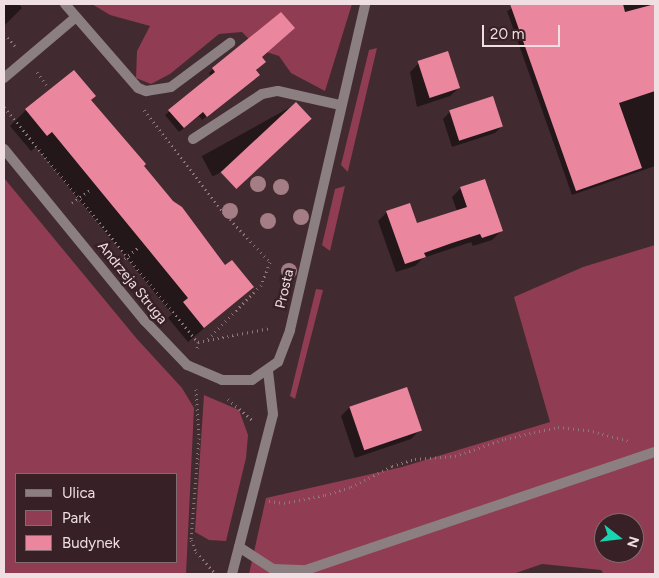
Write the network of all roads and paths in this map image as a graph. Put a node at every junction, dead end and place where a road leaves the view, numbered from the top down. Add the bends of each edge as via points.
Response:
1 (365, 4) edge
2 (70, 9) edge
3 (230, 43) dead end
4 (4, 78) edge
5 (138, 102) dead end
6 (340, 105) junction
7 (4, 107) edge
8 (193, 139) dead end
9 (4, 148) edge
10 (91, 189) dead end
11 (79, 198) junction
12 (58, 215) junction
13 (138, 247) dead end
14 (127, 256) junction
15 (107, 274) junction
16 (290, 330) junction
17 (207, 340) junction
18 (198, 342) junction
19 (194, 369) junction
20 (268, 371) junction
21 (222, 396) dead end
22 (254, 424) dead end
23 (637, 444) dead end
24 (655, 452) edge
25 (253, 494) junction
26 (239, 547) junction
27 (214, 572) dead end
28 (232, 574) edge

1 - 6 street, Prosta
2 - 3 street via 138,88 146,91 171,87
2 - 4 street
5 - 17 path via 223,212 270,262 261,285
6 - 8 street via 278,91 262,94
6 - 16 street, Prosta
7 - 11 path
9 - 12 street, Andrzeja Struga
10 - 11 path
11 - 12 path
11 - 14 path
12 - 15 street, Andrzeja Struga
13 - 14 path
14 - 15 path
14 - 18 path
15 - 19 street, Andrzeja Struga via 166,345
16 - 17 path via 278,327
16 - 20 street, Prosta via 281,357
17 - 18 path
18 - 19 path
19 - 20 street, Andrzeja Struga via 237,381 252,380
19 - 27 path via 199,438 191,540 196,552
20 - 25 street via 273,414
21 - 22 path via 238,404
23 - 25 path via 588,430 558,427 456,456 415,459 392,466 351,487 298,502 276,503
24 - 26 street via 306,570 273,569
25 - 26 street
26 - 28 street

